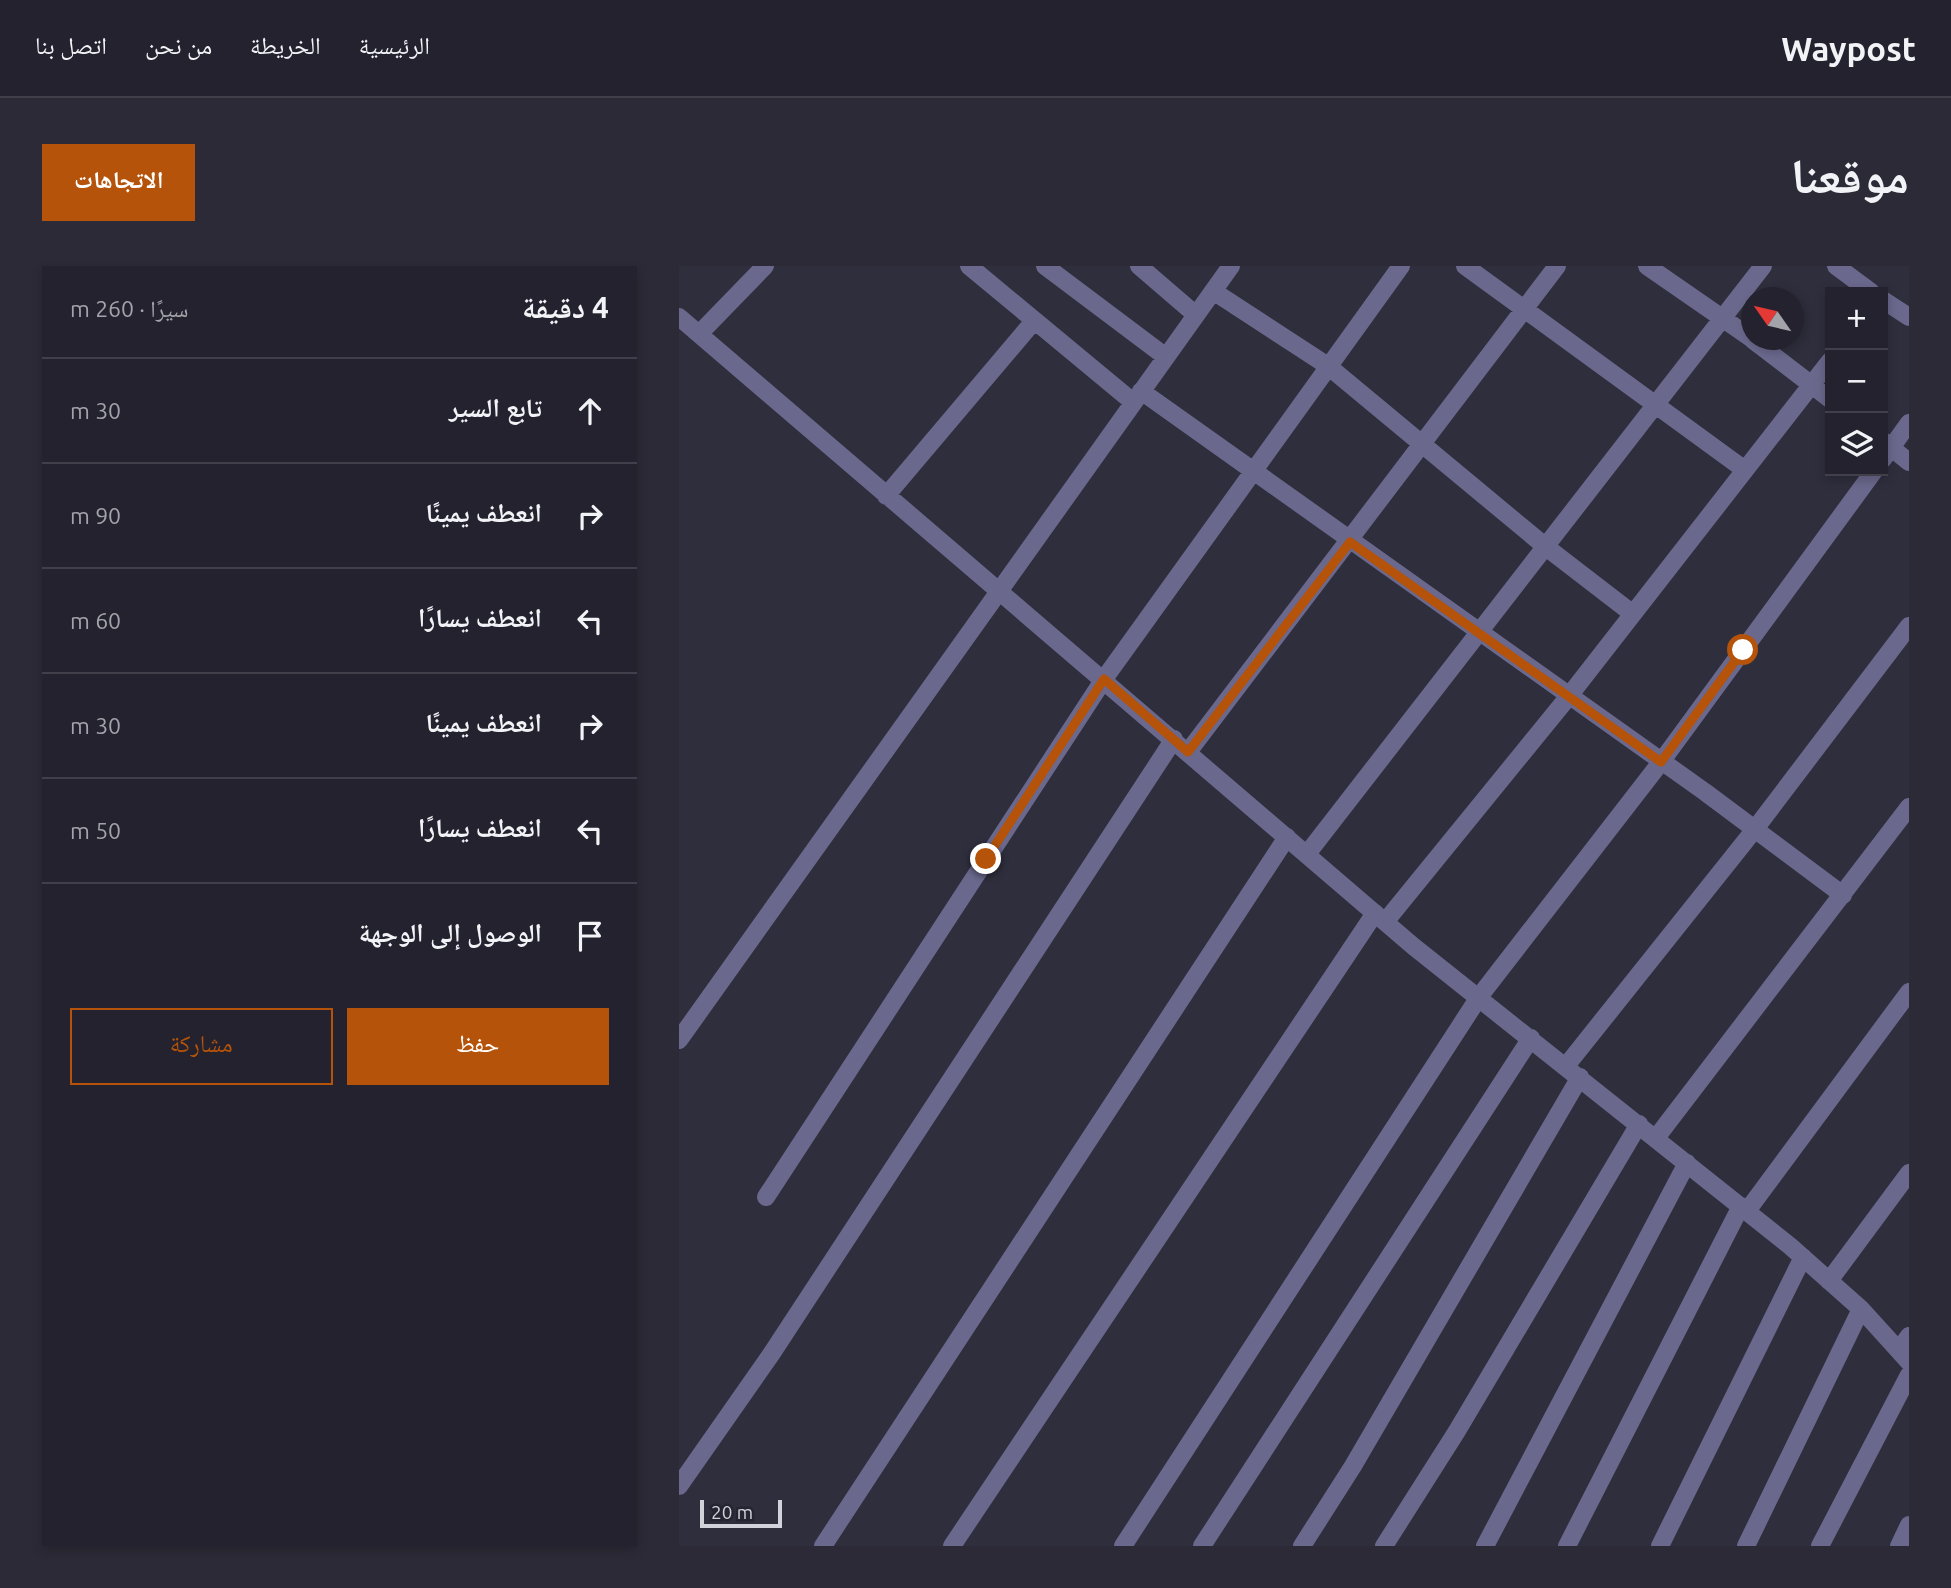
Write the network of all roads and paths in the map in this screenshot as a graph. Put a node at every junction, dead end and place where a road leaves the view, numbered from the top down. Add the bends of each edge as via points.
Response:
1 (765, 266) edge
2 (969, 266) edge
3 (1045, 266) edge
4 (1139, 266) edge
5 (1231, 266) edge
6 (1401, 266) edge
7 (1465, 266) edge
8 (1557, 266) edge
9 (1647, 266) edge
10 (1763, 266) edge
11 (1836, 266) edge
12 (1864, 287) edge
13 (1213, 291) junction
14 (1888, 303) edge
15 (1522, 310) junction
16 (1196, 315) junction
17 (679, 317) edge
18 (1723, 317) junction
19 (1909, 317) edge
20 (1034, 321) junction
21 (1741, 331) edge
22 (699, 334) junction
23 (1767, 350) edge
24 (1166, 357) junction
25 (1328, 366) junction
26 (1825, 367) edge
27 (1812, 384) junction
28 (1825, 395) edge
29 (1137, 396) junction
30 (1656, 404) junction
31 (1909, 423) edge
32 (1423, 446) junction
33 (1888, 447) edge
34 (1888, 450) edge
35 (1909, 462) edge
36 (1252, 470) junction
37 (1745, 470) junction
38 (1870, 476) edge
39 (886, 496) junction
40 (1350, 542) junction
41 (1546, 547) junction
42 (996, 592) junction
43 (1633, 614) junction
44 (1479, 634) junction
45 (1906, 635) edge
46 (1104, 679) junction
47 (1569, 696) junction
48 (1174, 739) junction
49 (1188, 752) junction
50 (1661, 762) junction
51 (1909, 807) edge
52 (1755, 829) junction
53 (1287, 837) junction
54 (1307, 854) junction
55 (1843, 895) junction
56 (1380, 918) junction
57 (1909, 992) edge
58 (1479, 997) junction
59 (1531, 1038) junction
60 (679, 1040) edge
61 (1573, 1072) junction
62 (1639, 1124) junction
63 (1656, 1138) junction
64 (1687, 1163) junction
65 (1909, 1173) edge
66 (766, 1197) dead end
67 (1744, 1209) junction
68 (1803, 1257) junction
69 (1829, 1281) junction
70 (1861, 1309) junction
71 (1906, 1349) edge
72 (1909, 1376) edge
73 (679, 1486) edge
74 (1909, 1525) edge
75 (823, 1546) edge
76 (952, 1546) edge
77 (1123, 1546) edge
78 (1202, 1546) edge
79 (1302, 1546) edge
80 (1384, 1546) edge
81 (1485, 1546) edge
82 (1567, 1546) edge
83 (1660, 1546) edge
84 (1746, 1546) edge
85 (1820, 1546) edge
86 (1899, 1546) edge

1 - 22 street
2 - 20 street
3 - 24 street
4 - 16 street
5 - 13 street
6 - 25 street
7 - 15 street
8 - 15 street
9 - 18 street
10 - 18 street
11 - 12 street
13 - 16 street
13 - 25 street
14 - 19 street
15 - 30 street
15 - 32 street
16 - 24 street
17 - 22 street
18 - 21 street
18 - 30 street
20 - 29 street
20 - 39 street
22 - 39 street
23 - 27 street
24 - 29 street
25 - 32 street
25 - 36 street
26 - 27 street
27 - 28 street
27 - 37 street
29 - 36 street
29 - 42 street
30 - 37 street
30 - 41 street
31 - 33 street
32 - 40 street
32 - 41 street
34 - 35 street
36 - 40 street
36 - 46 street
37 - 43 street
38 - 50 street
39 - 42 street
40 - 44 street
40 - 49 street
41 - 43 street
41 - 44 street
42 - 46 street
42 - 60 street
43 - 47 street
44 - 47 street
44 - 54 street
45 - 52 street
46 - 48 street
46 - 66 street
47 - 50 street
47 - 56 street
48 - 49 street
48 - 73 street via 772,1353
49 - 53 street
50 - 52 street
50 - 58 street
51 - 55 street
52 - 55 street
52 - 61 street
53 - 54 street
53 - 75 street
54 - 56 street
55 - 63 street
56 - 58 street
56 - 76 street
57 - 67 street
58 - 59 street
58 - 77 street
59 - 61 street
59 - 78 street
61 - 62 street
61 - 79 street via 1353,1466
62 - 63 street
62 - 80 street
63 - 64 street
64 - 67 street
64 - 81 street
65 - 69 street
67 - 68 street
67 - 82 street
68 - 69 street
68 - 83 street
69 - 70 street
70 - 71 street
70 - 84 street
72 - 85 street
74 - 86 street

